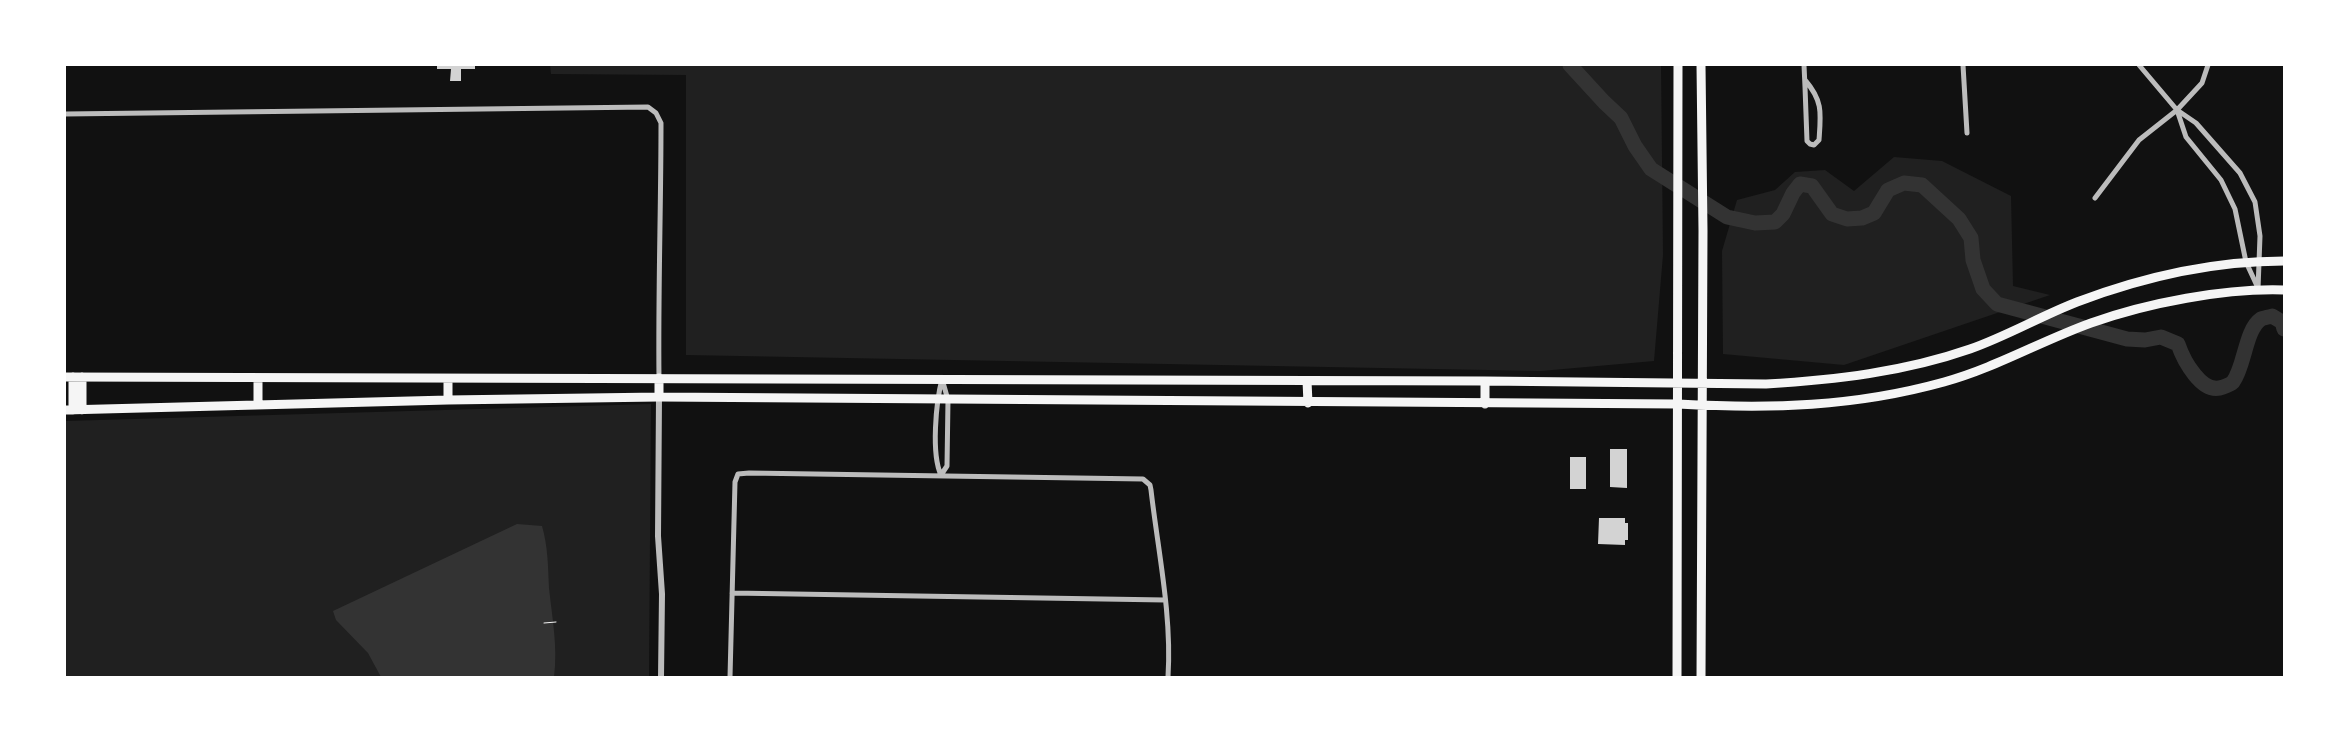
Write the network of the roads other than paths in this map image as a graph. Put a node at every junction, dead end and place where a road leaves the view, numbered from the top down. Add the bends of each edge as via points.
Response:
1 (1678, 65) edge
2 (1701, 65) edge
3 (1804, 65) edge
4 (1963, 65) edge
5 (2139, 65) edge
6 (2208, 65) edge
7 (1805, 80) junction
8 (2177, 110) junction
9 (65, 114) edge
10 (1967, 133) dead end
11 (2096, 198) dead end
12 (2260, 261) junction
13 (2284, 261) edge
14 (2246, 262) junction
15 (2258, 289) junction
16 (2284, 290) edge
17 (73, 377) edge
18 (258, 378) junction
19 (659, 378) junction
20 (448, 379) junction
21 (942, 379) junction
22 (1307, 381) junction
23 (1485, 381) junction
24 (1678, 383) junction
25 (1702, 383) junction
26 (659, 397) junction
27 (448, 400) junction
28 (937, 400) junction
29 (948, 400) junction
30 (1308, 403) junction
31 (258, 404) junction
32 (1485, 404) junction
33 (1678, 404) junction
34 (1702, 405) junction
35 (73, 410) edge
36 (941, 475) junction
37 (732, 593) junction
38 (1164, 600) junction
39 (661, 677) edge
40 (730, 677) edge
41 (1168, 677) edge
42 (1677, 677) edge
43 (1701, 677) edge

1 - 24 main road
2 - 25 main road
3 - 7 street
4 - 10 street
5 - 8 street
6 - 8 street via 2202,83
7 - 7 street via 1807,141 1814,144 1819,140 1820,103
8 - 11 street via 2138,140
8 - 12 street via 2196,123 2240,173 2255,202
8 - 14 street via 2186,137 2221,180 2235,209
9 - 19 street via 648,107 661,123 661,261 657,306
12 - 13 main road
12 - 14 main road
12 - 15 street
14 - 15 street
14 - 25 main road via 2132,283 2076,302 1962,351 1884,372 1810,382
15 - 16 main road
15 - 34 main road via 2178,301 2091,323 2006,360 1944,382 1883,397 1821,405
17 - 18 main road
17 - 35 main road
18 - 20 main road
18 - 31 main road
19 - 20 main road
19 - 21 main road
19 - 26 main road
20 - 27 main road
21 - 22 main road
21 - 28 street
21 - 29 street
22 - 23 main road
22 - 30 main road
23 - 24 main road
23 - 32 main road
24 - 25 main road
24 - 33 main road
25 - 34 main road
26 - 27 main road
26 - 28 main road
26 - 39 street
27 - 31 main road
28 - 29 main road
28 - 36 street via 936,466
29 - 30 main road
29 - 36 street via 948,466
30 - 32 main road
31 - 35 main road
32 - 33 main road
33 - 34 main road
33 - 42 main road
34 - 43 main road
36 - 37 street via 738,474 735,482
36 - 38 street via 1147,481 1151,490
37 - 38 street
37 - 40 street
38 - 41 street

